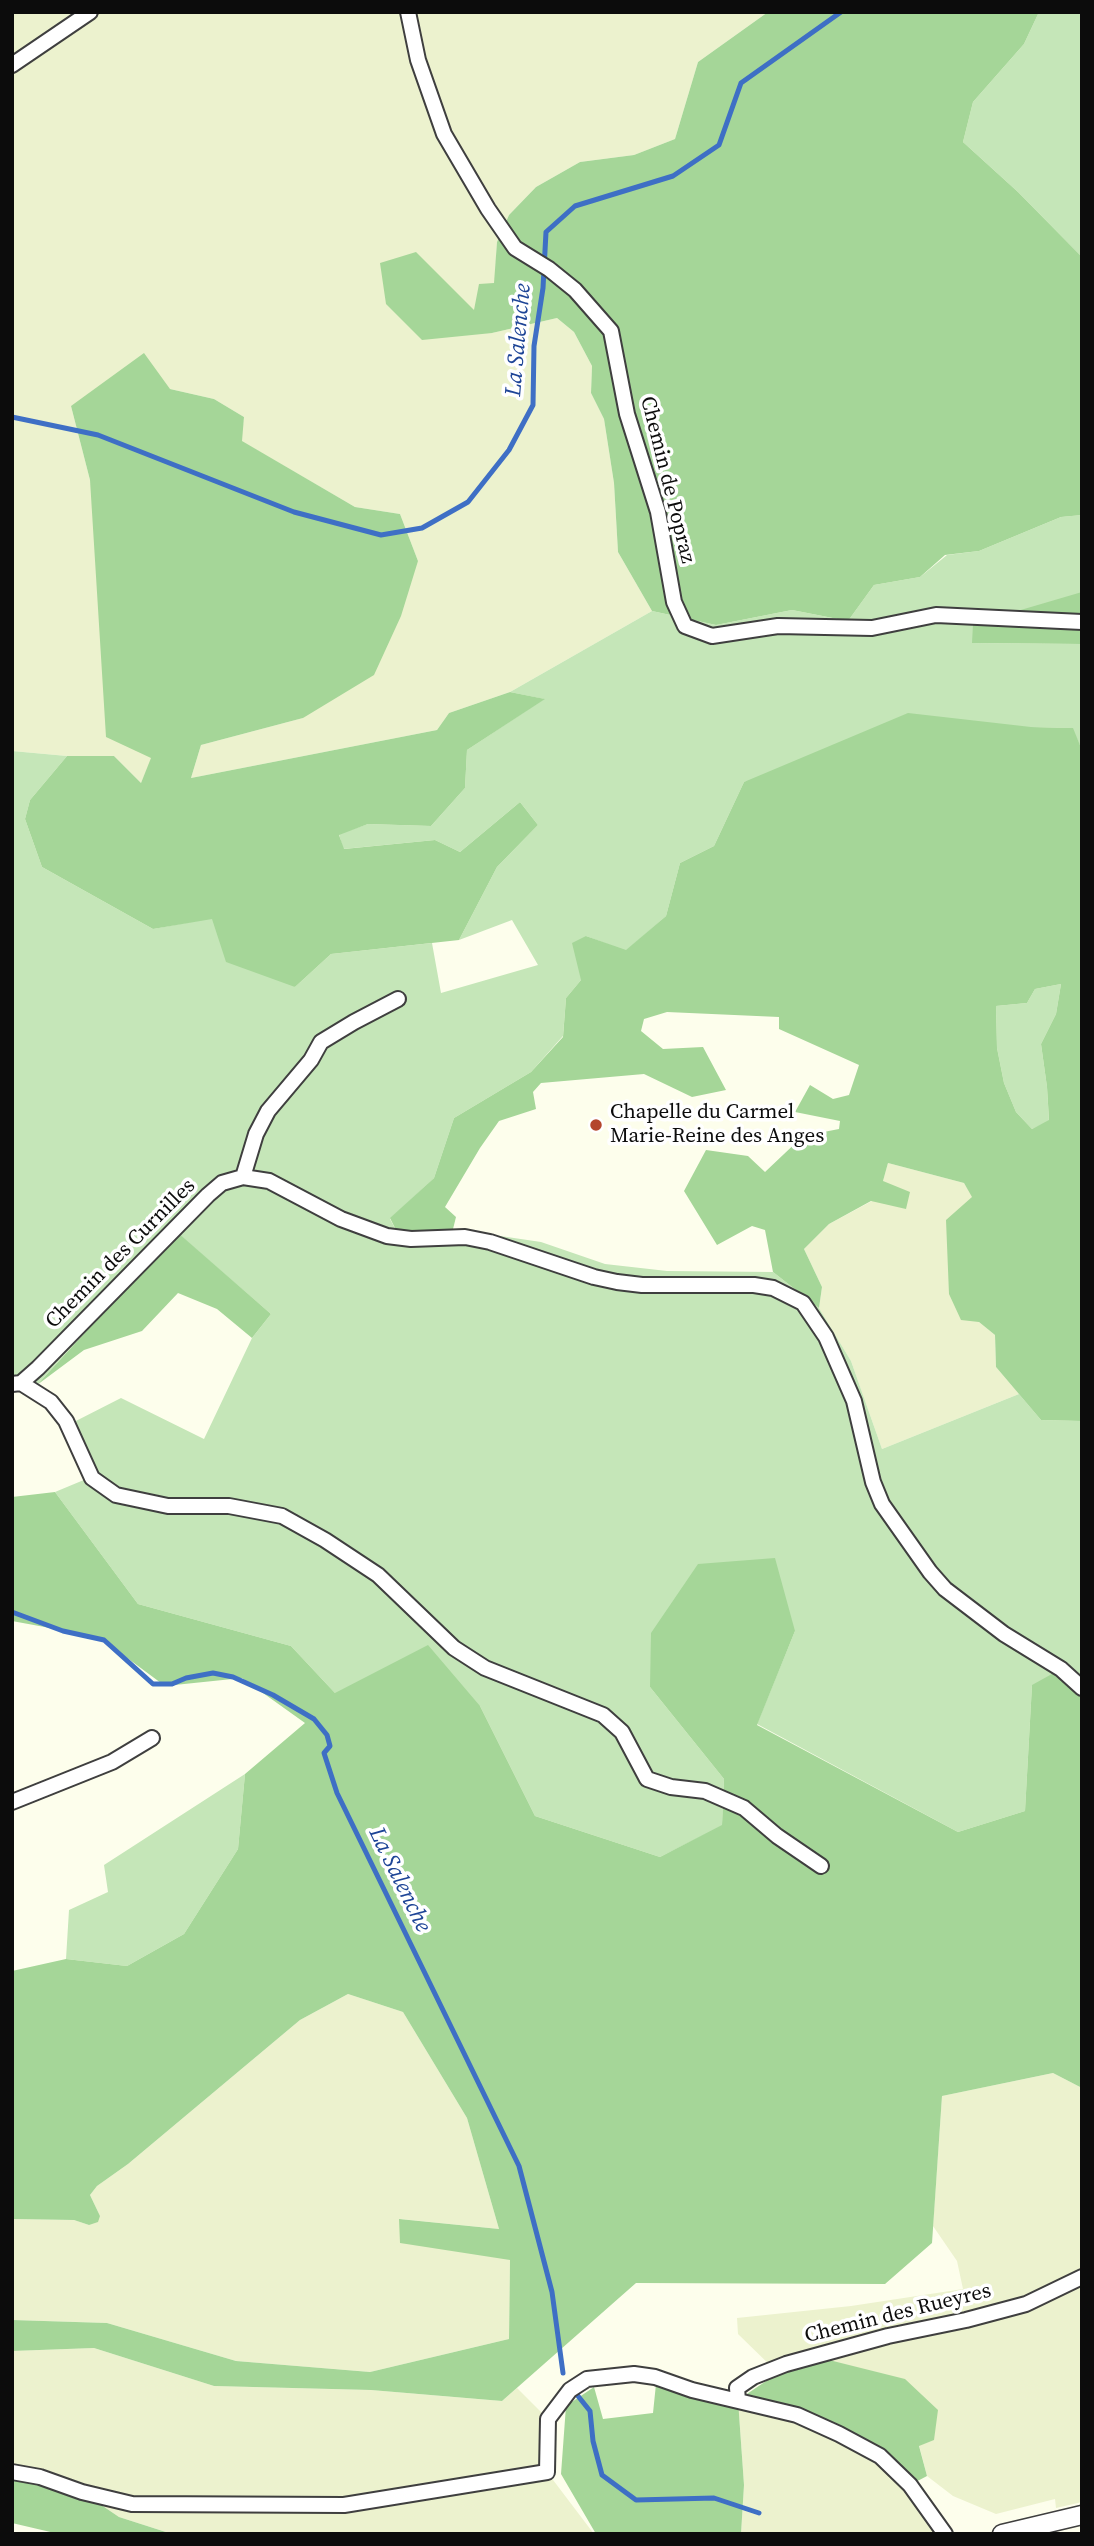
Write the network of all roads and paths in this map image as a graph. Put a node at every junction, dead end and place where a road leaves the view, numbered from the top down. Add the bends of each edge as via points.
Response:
1 (90, 12) edge
2 (408, 12) edge
3 (12, 65) edge
4 (1082, 622) edge
5 (398, 999) dead end
6 (243, 1177) junction
7 (17, 1384) edge
8 (1082, 1688) edge
9 (152, 1738) dead end
10 (12, 1802) edge
11 (821, 1866) dead end
12 (1082, 2277) edge
13 (738, 2400) junction
14 (12, 2472) edge
15 (1082, 2515) edge
16 (945, 2534) edge
17 (1002, 2534) edge

1 - 3 street
2 - 4 street, Chemin de Popraz via 418,60 444,134 488,209 516,248 575,290 611,331 627,414 657,512 674,602 685,626 712,636 778,626 872,628 936,615
5 - 6 street via 321,1042 268,1111
6 - 7 street, Chemin des Curnilles via 222,1183 208,1195
6 - 8 street via 269,1181 341,1219 387,1236 465,1237 617,1282 754,1286 803,1303 826,1336 854,1401 873,1482 883,1504 930,1572 1004,1634 1061,1669
7 - 11 street via 51,1402 66,1421 92,1478 116,1495 168,1506 229,1506 282,1516 378,1575 454,1648 485,1668 603,1715 622,1731 647,1779 705,1791 744,1808
9 - 10 street via 112,1762
12 - 13 street, Chemin des Rueyres via 1026,2304 786,2364 737,2388
13 - 14 street via 655,2376 587,2379 570,2390 548,2419 547,2472 344,2505 132,2504
13 - 16 street via 797,2415 880,2456 910,2484
15 - 17 street

